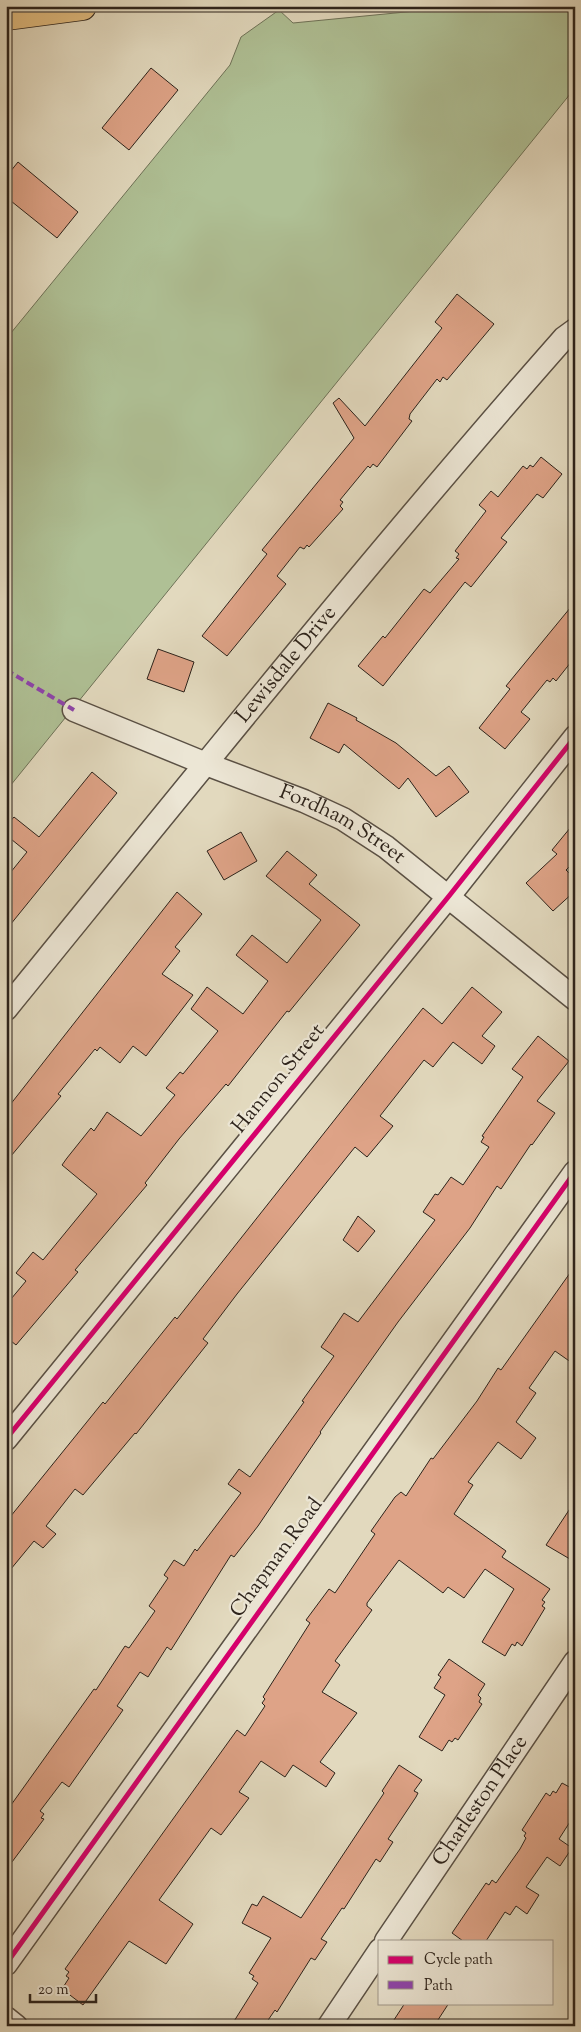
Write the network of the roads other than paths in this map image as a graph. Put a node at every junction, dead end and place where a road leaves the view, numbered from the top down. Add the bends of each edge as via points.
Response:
1 (82, 6) edge
2 (6, 16) edge
3 (575, 330) edge
4 (74, 710) dead end
5 (575, 737) edge
6 (206, 764) junction
7 (448, 896) junction
8 (575, 998) edge
9 (6, 1009) edge
10 (575, 1172) edge
11 (6, 1439) edge
12 (575, 1662) edge
13 (387, 1940) edge
14 (378, 1953) edge
15 (6, 1964) edge
16 (6, 2018) edge
17 (16, 2026) edge
18 (329, 2026) edge

1 - 2 main road
3 - 6 street, Lewisdale Drive via 564,338 498,413
4 - 6 street, Fordham Street
5 - 7 street, Hannon Street
6 - 7 street, Fordham Street via 343,819 386,847
6 - 9 street, Lewisdale Drive
7 - 8 street, Fordham Street
7 - 11 street, Hannon Street
10 - 15 street, Chapman Road
12 - 13 street, Charleston Place
14 - 18 street
16 - 17 street

